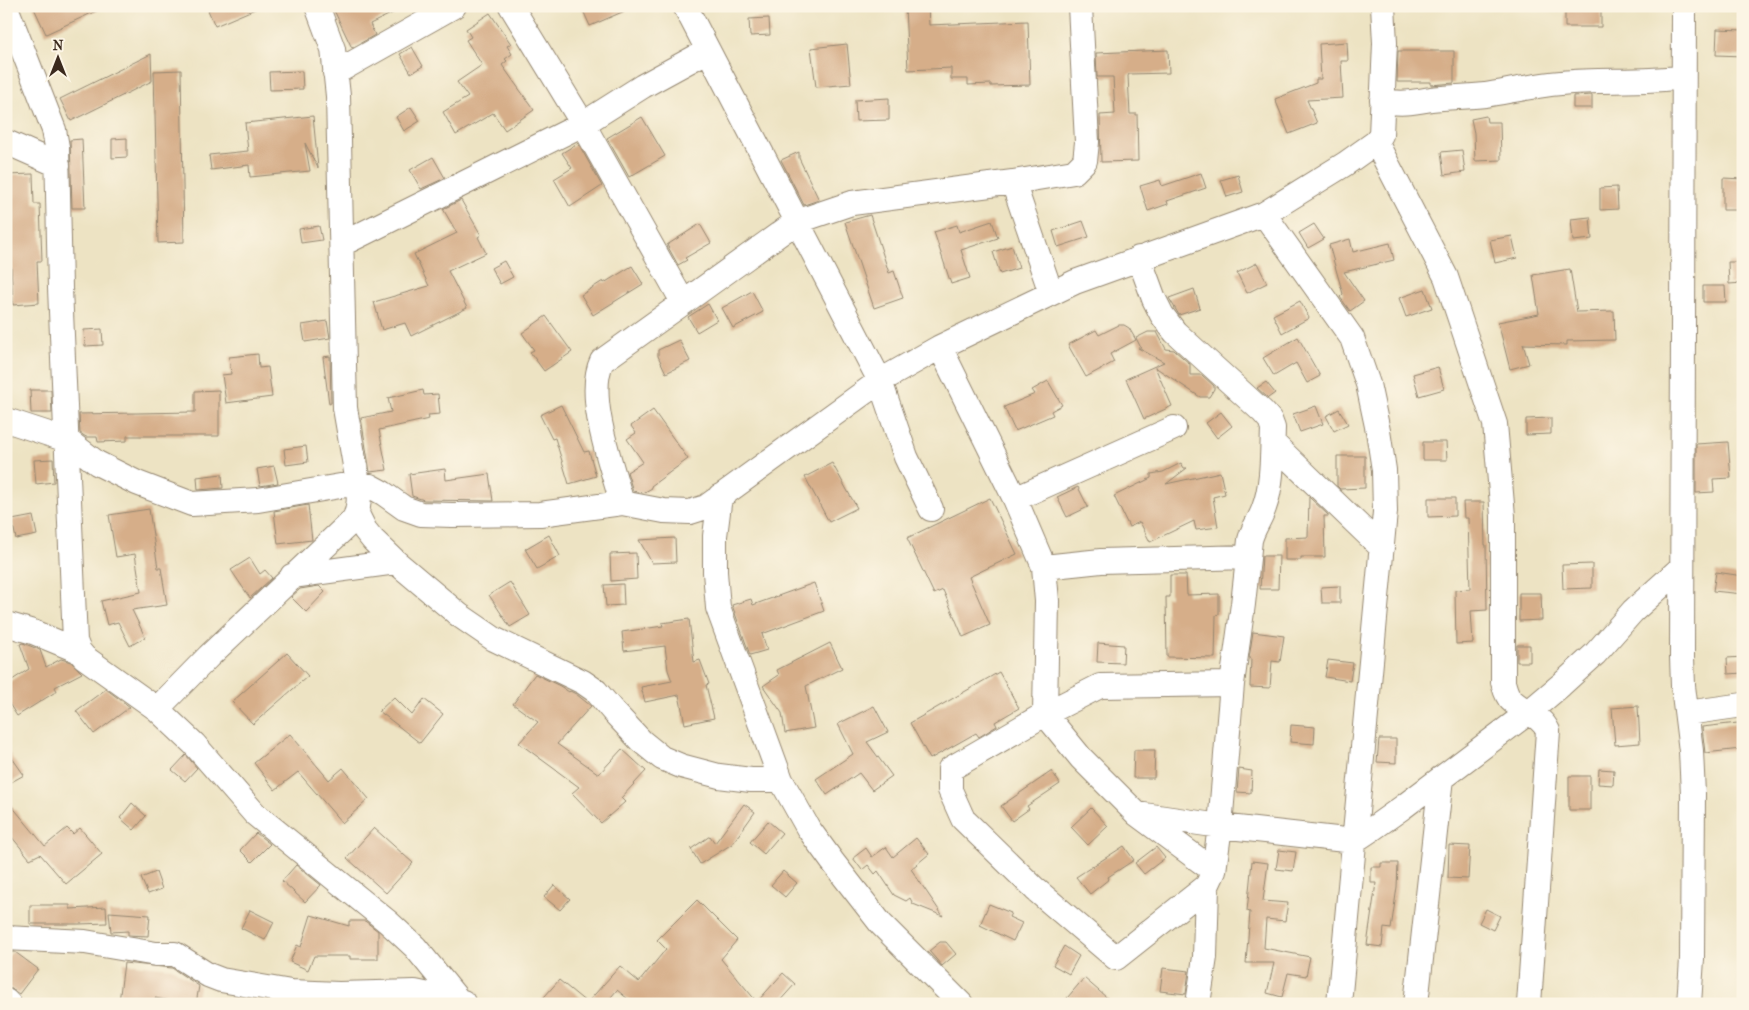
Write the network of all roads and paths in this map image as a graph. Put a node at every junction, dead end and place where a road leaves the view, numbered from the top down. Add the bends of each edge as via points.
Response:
1 (317, 6) edge
2 (454, 6) edge
3 (511, 6) edge
4 (685, 6) edge
5 (1080, 6) edge
6 (1384, 6) edge
7 (1684, 6) edge
8 (6, 7) edge
9 (707, 51) junction
10 (335, 74) junction
11 (1683, 76) junction
12 (1382, 100) junction
13 (583, 124) junction
14 (54, 130) junction
15 (1376, 142) junction
16 (13, 146) edge
17 (58, 165) junction
18 (1014, 182) junction
19 (1264, 214) junction
20 (796, 222) junction
21 (342, 244) junction
22 (1139, 258) junction
23 (1051, 293) junction
24 (683, 302) junction
25 (940, 347) junction
26 (880, 381) junction
27 (6, 420) edge
28 (1174, 428) dead end
29 (67, 440) junction
30 (1273, 443) junction
31 (358, 483) junction
32 (720, 496) junction
33 (1015, 499) junction
34 (622, 503) junction
35 (931, 509) dead end
36 (357, 514) junction
37 (1382, 548) junction
38 (1248, 558) junction
39 (396, 562) junction
40 (1044, 567) junction
41 (1682, 567) junction
42 (292, 576) junction
43 (6, 624) edge
44 (79, 651) junction
45 (1232, 684) junction
46 (1743, 705) edge
47 (157, 709) junction
48 (1529, 712) junction
49 (1687, 713) junction
50 (1044, 714) junction
51 (1440, 778) junction
52 (781, 780) junction
53 (1136, 814) junction
54 (1220, 826) junction
55 (1354, 840) junction
56 (1211, 878) junction
57 (6, 938) edge
58 (463, 1002) edge
59 (961, 1004) edge
60 (1198, 1004) edge
61 (1339, 1004) edge
62 (1416, 1004) edge
63 (1529, 1004) edge
64 (1689, 1004) edge

1 - 10 street via 332,49
2 - 10 street
3 - 13 street
4 - 9 street
5 - 18 street via 1085,161 1074,172
6 - 12 street
7 - 11 street
8 - 14 street
9 - 13 street
9 - 20 street
10 - 21 street
11 - 12 street via 1653,81 1546,84 1485,95 1394,104
11 - 41 street
12 - 15 street via 1382,126
13 - 21 street
13 - 24 street
14 - 16 street
14 - 17 street
15 - 19 street
15 - 48 street via 1446,277 1495,424 1503,516 1503,682 1512,701
16 - 17 street
17 - 29 street
18 - 20 street via 852,203
18 - 23 street
19 - 22 street
19 - 37 street via 1352,338 1368,384 1384,470 1386,512
20 - 24 street
20 - 26 street
21 - 31 street via 345,408
22 - 23 street
22 - 30 street via 1162,315 1175,332 1270,420
23 - 25 street
24 - 34 street via 602,360 598,370 599,417
25 - 26 street
25 - 33 street
26 - 32 street
26 - 35 street via 906,456
27 - 29 street
28 - 33 street
29 - 31 street via 97,463 192,504 258,500
29 - 44 street via 75,641
30 - 37 street
30 - 38 street via 1264,510 1252,530
31 - 34 street via 370,486 404,508 421,514 540,514
31 - 36 street
32 - 34 street via 706,507 690,512
32 - 52 street via 715,536 718,608
33 - 40 street
36 - 39 street via 373,540
36 - 42 street
37 - 55 street
38 - 40 street via 1101,561
38 - 45 street
39 - 42 street
39 - 52 street via 459,615 494,639 596,691 662,758 718,776
40 - 50 street via 1047,600
41 - 48 street via 1633,611 1595,654
41 - 49 street via 1682,657
42 - 47 street
43 - 44 street
44 - 47 street
45 - 50 street via 1100,686
45 - 54 street
46 - 49 street
47 - 58 street via 194,744 255,814 388,922 415,947
48 - 51 street
48 - 63 street via 1545,724 1549,739
49 - 64 street via 1692,794
50 - 53 street via 1081,758
50 - 56 street via 950,769 950,790 962,818 1035,889 1116,958
51 - 55 street
51 - 62 street
52 - 59 street via 808,828 875,916
53 - 54 street
53 - 56 street
54 - 55 street
54 - 56 street
55 - 61 street
56 - 60 street
57 - 58 street via 85,942 175,954 221,980 292,992 415,992

